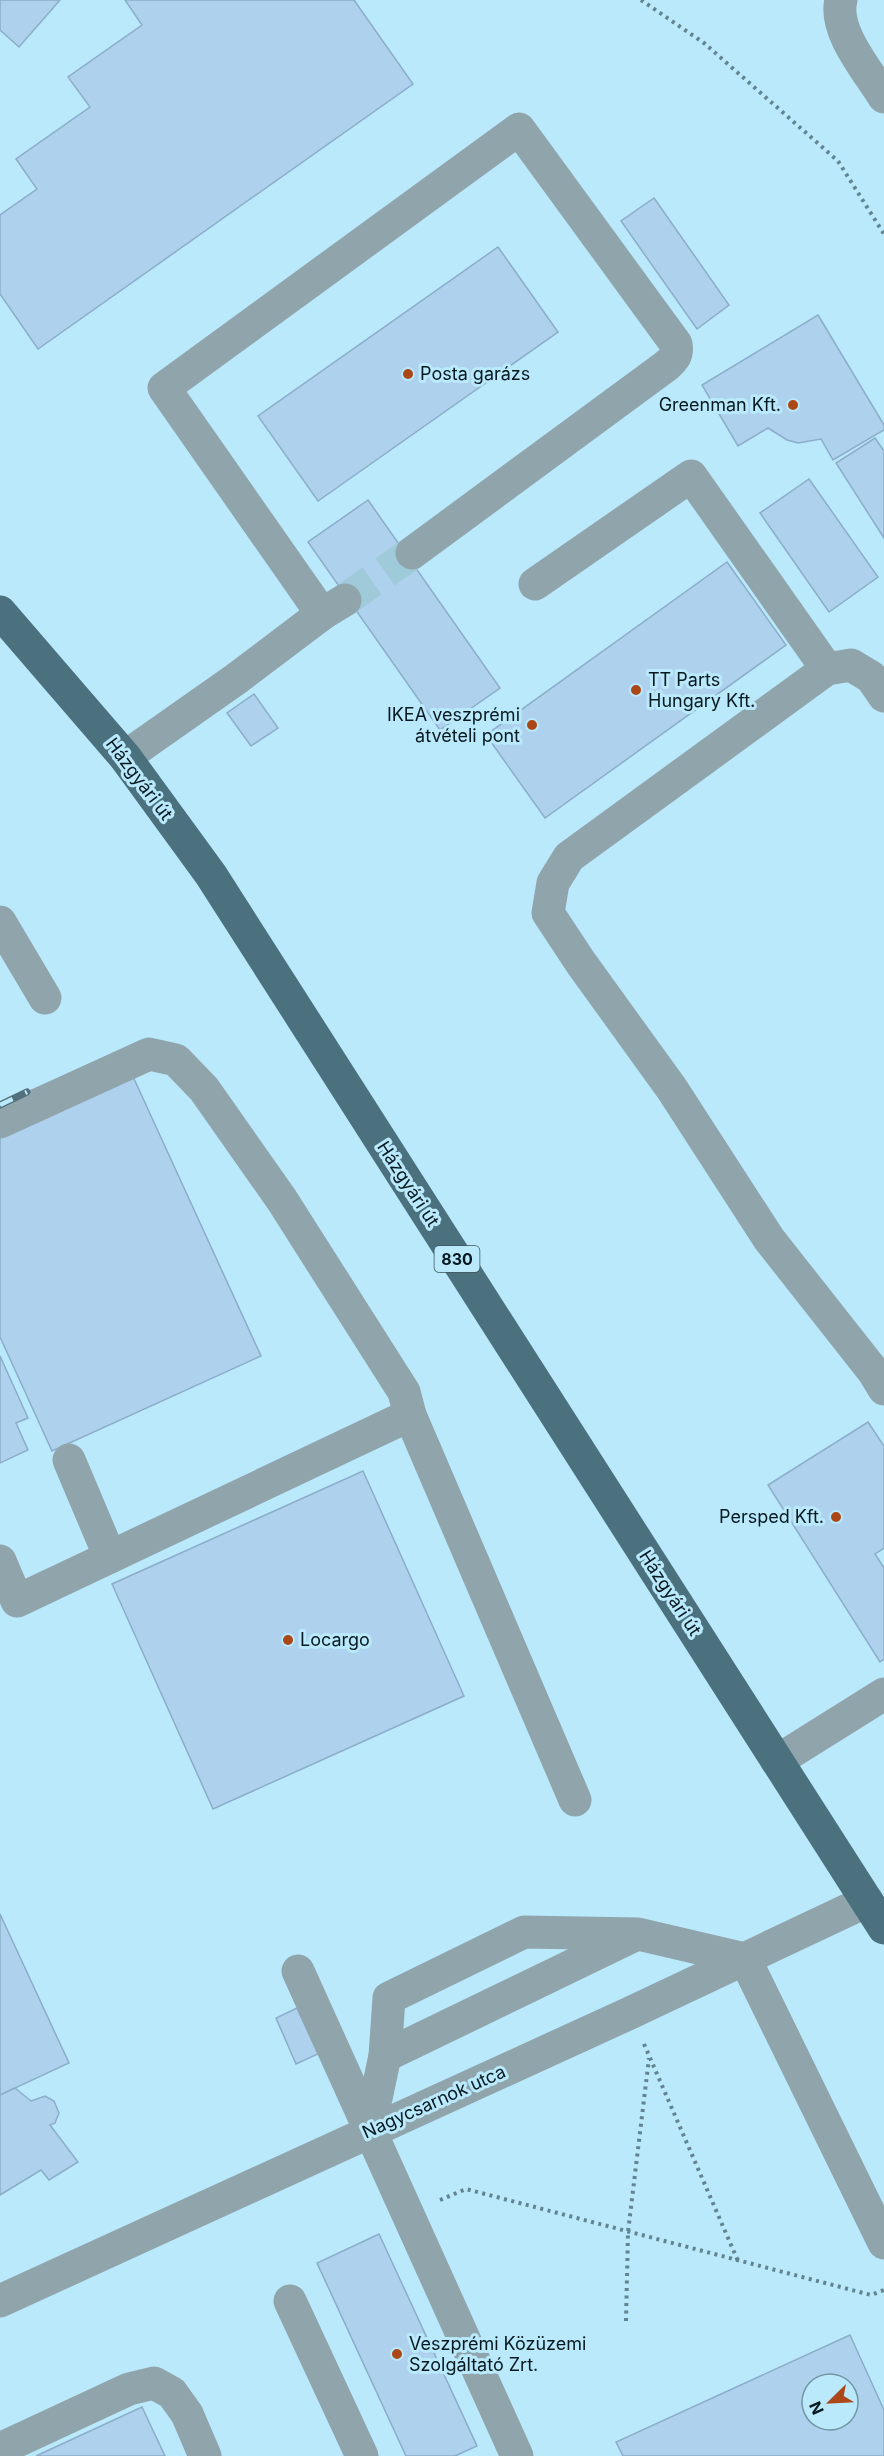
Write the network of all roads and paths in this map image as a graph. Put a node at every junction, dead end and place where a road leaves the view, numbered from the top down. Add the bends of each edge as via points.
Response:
1 (641, 0) edge
2 (841, 0) edge
3 (884, 97) edge
4 (884, 234) edge
5 (412, 553) tunnel mouth
6 (535, 584) dead end
7 (0, 612) edge
8 (827, 669) junction
9 (884, 696) edge
10 (125, 757) junction
11 (0, 922) edge
12 (45, 998) dead end
13 (0, 1122) edge
14 (884, 1389) edge
15 (410, 1414) junction
16 (69, 1460) dead end
17 (110, 1557) junction
18 (0, 1561) edge
19 (884, 1694) edge
20 (777, 1761) junction
21 (574, 1800) dead end
22 (867, 1901) junction
23 (884, 1928) edge
24 (638, 1934) junction
25 (745, 1959) junction
26 (298, 1971) dead end
27 (630, 2013) junction
28 (385, 2056) junction
29 (650, 2057) junction
30 (369, 2131) junction
31 (406, 2214) junction
32 (628, 2232) junction
33 (884, 2243) edge
34 (738, 2261) junction
35 (884, 2290) edge
36 (0, 2301) edge
37 (290, 2301) dead end
38 (627, 2321) dead end
39 (0, 2449) edge
40 (206, 2456) edge
41 (362, 2456) edge
42 (517, 2456) edge

1 - 4 path via 704,43 837,161
2 - 3 lane via 838,10 843,31
5 - 10 lane via 666,366 677,351 676,344 519,129 164,388 334,607
6 - 8 lane via 691,476
7 - 10 main road, Házgyári út / 830
8 - 9 lane via 851,665 871,677
8 - 14 lane via 569,857 553,883 548,913 672,1089 769,1239
10 - 20 main road, Házgyári út / 830 via 211,875
11 - 12 lane
13 - 15 lane via 149,1054 176,1060 204,1089 282,1200 404,1392
15 - 17 lane
15 - 21 lane
16 - 17 lane
17 - 18 lane via 17,1601
19 - 20 lane
20 - 22 main road, Házgyári út / 830
22 - 23 main road, Házgyári út / 830
22 - 25 lane, Nagycsarnok utca
24 - 25 lane
24 - 28 lane
24 - 28 lane via 524,1932 389,1998
25 - 27 lane, Nagycsarnok utca
25 - 33 lane
26 - 30 lane
27 - 29 path
27 - 30 lane, Nagycsarnok utca
28 - 30 lane
29 - 32 path
29 - 34 path
30 - 31 lane
30 - 36 lane, Nagycsarnok utca
31 - 32 path via 466,2189
31 - 42 lane
32 - 34 path
32 - 38 path
34 - 35 path via 871,2295
37 - 41 lane
39 - 40 lane via 129,2389 154,2383 172,2393 187,2414

